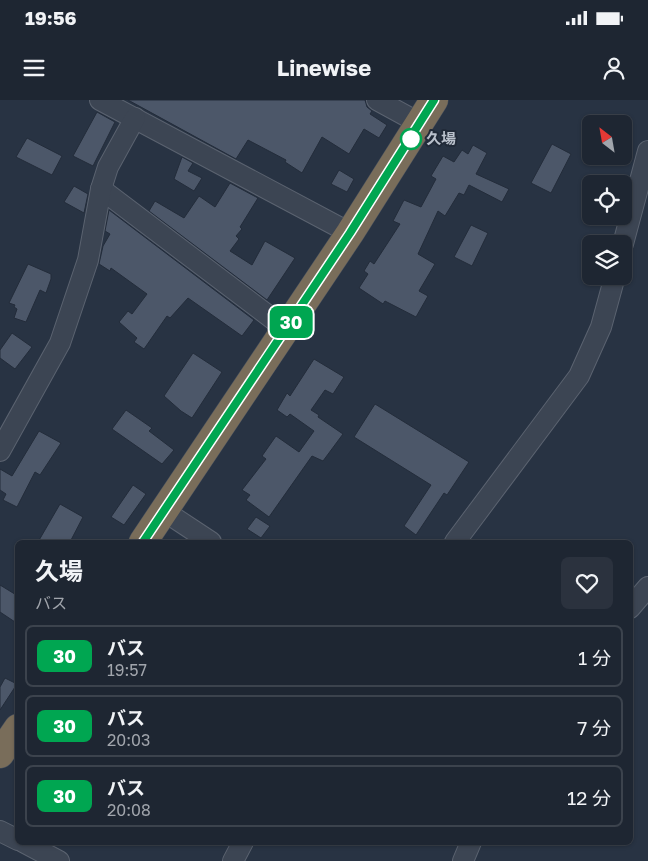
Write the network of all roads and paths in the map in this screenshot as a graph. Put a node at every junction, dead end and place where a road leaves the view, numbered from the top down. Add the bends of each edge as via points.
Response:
1 (377, 100) edge
2 (434, 100) edge
3 (111, 102) edge
4 (135, 118) junction
5 (421, 124) junction
6 (648, 151) edge
7 (101, 190) junction
8 (350, 233) junction
9 (625, 235) edge
10 (613, 285) edge
11 (286, 329) junction
12 (0, 451) edge
13 (164, 511) junction
14 (144, 540) edge
15 (208, 540) edge
16 (456, 540) edge
17 (648, 587) edge
18 (633, 604) edge
19 (15, 732) edge
20 (0, 754) edge
21 (0, 831) edge
22 (15, 838) edge
23 (27, 845) edge
24 (241, 845) edge
25 (470, 845) edge
26 (46, 858) edge
27 (233, 861) edge
28 (463, 861) edge

1 - 5 street
2 - 5 highway
3 - 4 street
4 - 7 street via 108,167
4 - 8 street
5 - 8 highway
6 - 9 street
7 - 11 street
7 - 12 street via 88,260 60,343
8 - 11 highway
10 - 16 street via 601,327 579,376
11 - 13 highway
13 - 14 highway
13 - 15 street
17 - 18 street
19 - 20 highway
21 - 22 street
23 - 26 street
24 - 27 street
25 - 28 street

